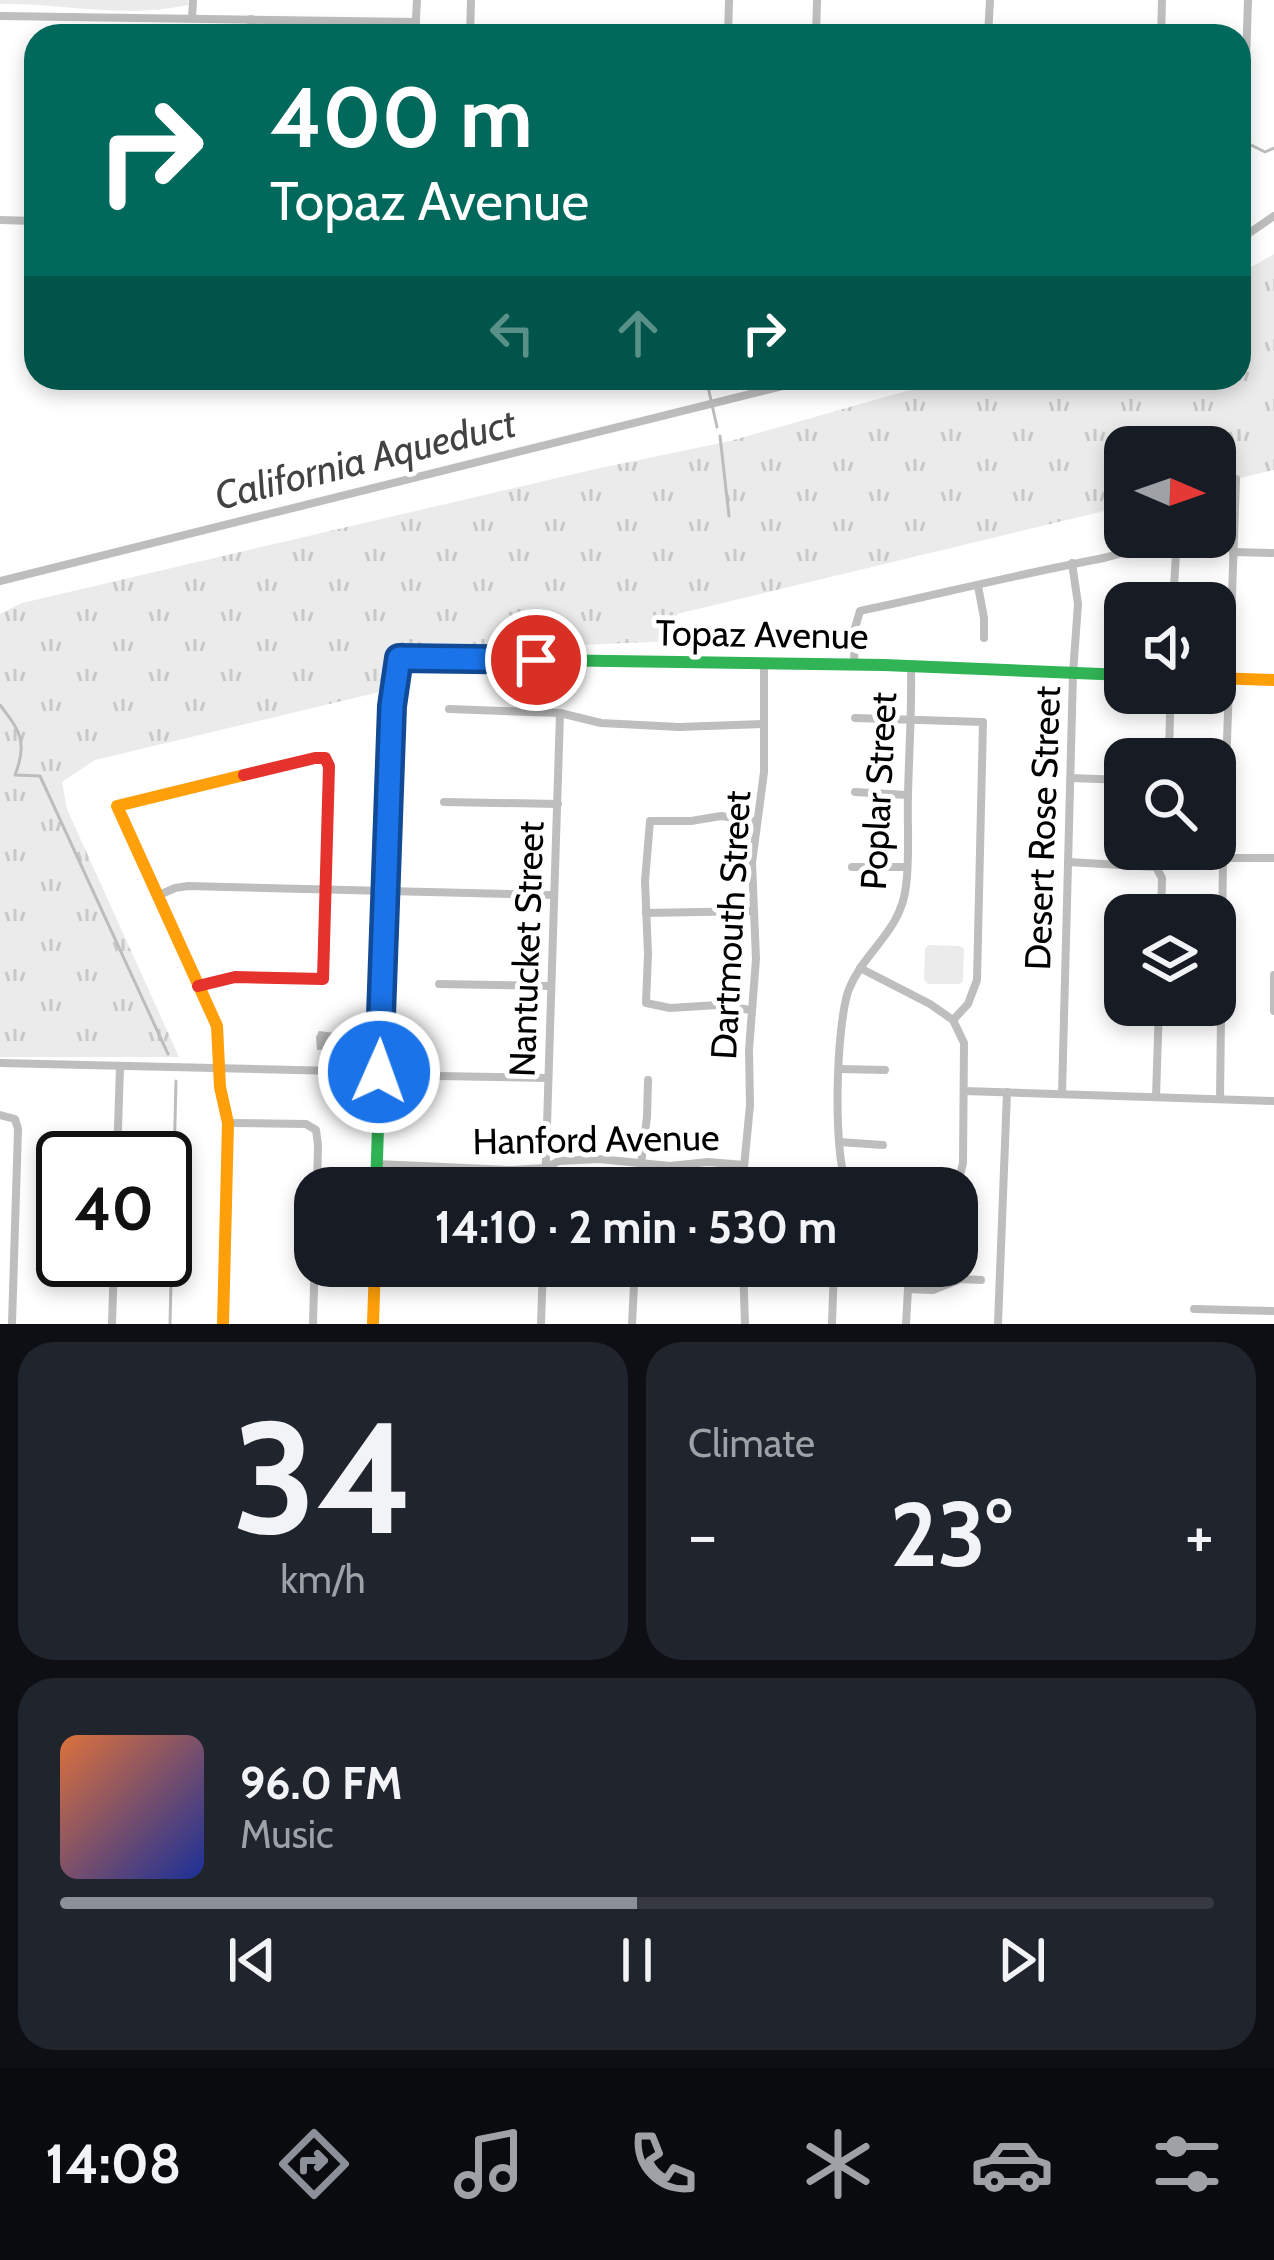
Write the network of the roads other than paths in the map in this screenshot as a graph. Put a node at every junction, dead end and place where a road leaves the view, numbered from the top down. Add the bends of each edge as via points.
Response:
1 (193, 0) edge
2 (417, 0) edge
3 (0, 16) edge
4 (192, 18) junction
5 (251, 19) junction
6 (349, 21) joint
7 (416, 22) joint
8 (251, 24) edge
9 (1236, 552) edge
10 (1274, 553) edge
11 (1072, 563) junction
12 (1174, 582) edge
13 (978, 586) junction
14 (984, 638) dead end
15 (764, 664) junction
16 (854, 665) junction
17 (911, 666) junction
18 (1073, 673) junction
19 (1104, 674) edge
20 (1236, 679) edge
21 (1274, 680) edge
22 (448, 709) dead end
23 (560, 713) junction
24 (855, 718) dead end
25 (912, 719) junction
26 (763, 724) junction
27 (1071, 778) junction
28 (1104, 779) edge
29 (855, 792) dead end
30 (908, 795) junction
31 (444, 802) dead end
32 (558, 804) junction
33 (756, 821) junction
34 (1236, 858) edge
35 (1274, 858) edge
36 (1068, 862) junction
37 (852, 867) dead end
38 (907, 867) junction
39 (1223, 870) edge
40 (326, 889) junction
41 (386, 891) junction
42 (1161, 894) edge
43 (553, 895) junction
44 (157, 896) junction
45 (753, 911) junction
46 (646, 913) junction
47 (860, 968) junction
48 (1274, 975) edge
49 (439, 984) dead end
50 (198, 986) junction
51 (551, 986) junction
52 (751, 1010) junction
53 (1274, 1011) edge
54 (952, 1020) junction
55 (1158, 1026) edge
56 (0, 1063) edge
57 (120, 1067) junction
58 (220, 1068) junction
59 (840, 1069) junction
60 (884, 1070) dead end
61 (379, 1072) junction
62 (438, 1076) dead end
63 (548, 1078) junction
64 (648, 1080) dead end
65 (964, 1091) junction
66 (1007, 1092) junction
67 (1062, 1094) junction
68 (1156, 1097) junction
69 (1220, 1100) junction
70 (1274, 1101) edge
71 (0, 1115) edge
72 (228, 1123) junction
73 (118, 1131) edge
74 (839, 1142) junction
75 (883, 1145) dead end
76 (376, 1164) joint
77 (641, 1165) junction
78 (745, 1165) joint
79 (317, 1167) edge
80 (444, 1167) edge
81 (545, 1167) edge
82 (547, 1167) edge
83 (842, 1167) edge
84 (962, 1167) edge
85 (980, 1280) dead end
86 (113, 1287) edge
87 (314, 1287) edge
88 (374, 1287) edge
89 (542, 1287) edge
90 (634, 1287) edge
91 (744, 1287) edge
92 (833, 1287) edge
93 (908, 1289) joint
94 (1194, 1309) dead end
95 (1274, 1311) edge
96 (12, 1324) edge
97 (112, 1324) edge
98 (223, 1324) edge
99 (313, 1324) edge
100 (373, 1324) edge
101 (541, 1324) edge
102 (632, 1324) edge
103 (745, 1324) edge
104 (832, 1324) edge
105 (906, 1324) edge
106 (998, 1324) edge

1 - 4 street
2 - 7 street
3 - 4 street
4 - 5 street
5 - 6 street
5 - 8 street
6 - 7 street
9 - 10 street
11 - 12 street via 1172,544
11 - 13 street
11 - 18 street, Desert Rose Street
13 - 14 street
13 - 16 street via 860,611
15 - 16 street, Topaz Avenue
15 - 26 street, Dartmouth Street
15 - 41 street, Topaz Avenue via 399,658
16 - 17 street, Topaz Avenue
17 - 18 street, Topaz Avenue
17 - 25 street, Poplar Street
18 - 19 street, Topaz Avenue
18 - 27 street, Desert Rose Street
20 - 21 street
22 - 23 street
23 - 26 street via 601,723
23 - 32 street, Nantucket Street
24 - 25 street
25 - 30 street, Poplar Street
25 - 54 street via 983,722 977,980
26 - 33 street, Dartmouth Street
27 - 28 street
27 - 36 street, Desert Rose Street
29 - 30 street
30 - 38 street, Poplar Street
31 - 32 street
32 - 43 street, Nantucket Street
33 - 45 street, Dartmouth Street
33 - 46 street via 650,821
34 - 35 street
36 - 42 street via 1150,865 1160,871
36 - 67 street, Desert Rose Street
37 - 38 street
38 - 47 street, Poplar Street via 890,932
39 - 69 street
40 - 41 street
40 - 44 street via 188,886
40 - 44 street via 329,766 315,758 117,806
40 - 50 street via 322,979 235,977
41 - 43 street
41 - 61 street
43 - 51 street, Nantucket Street
44 - 50 street
45 - 46 street
45 - 52 street, Dartmouth Street
46 - 52 street via 646,1003
47 - 54 street
47 - 59 street, Poplar Street via 848,990
48 - 53 street
49 - 51 street
50 - 58 street via 217,1026
51 - 63 street, Nantucket Street
52 - 78 street, Dartmouth Street
54 - 65 street via 964,1042
55 - 68 street
56 - 57 street
57 - 58 street
57 - 73 street
58 - 61 street
58 - 72 street
59 - 60 street
59 - 74 street, Poplar Street
61 - 76 street
62 - 63 street
63 - 81 street, Nantucket Street
64 - 77 street
65 - 66 street
65 - 84 street
66 - 67 street
66 - 106 street
67 - 68 street
68 - 69 street
69 - 70 street
71 - 96 street via 15,1119 18,1129
72 - 79 street via 306,1124 316,1130
72 - 98 street
74 - 75 street
74 - 83 street, Poplar Street
76 - 80 street, Hanford Avenue
77 - 78 street, Hanford Avenue
77 - 82 street, Hanford Avenue via 599,1159
85 - 93 street
86 - 97 street
87 - 99 street
88 - 100 street
89 - 101 street
90 - 102 street
91 - 103 street
92 - 104 street
93 - 105 street
94 - 95 street

